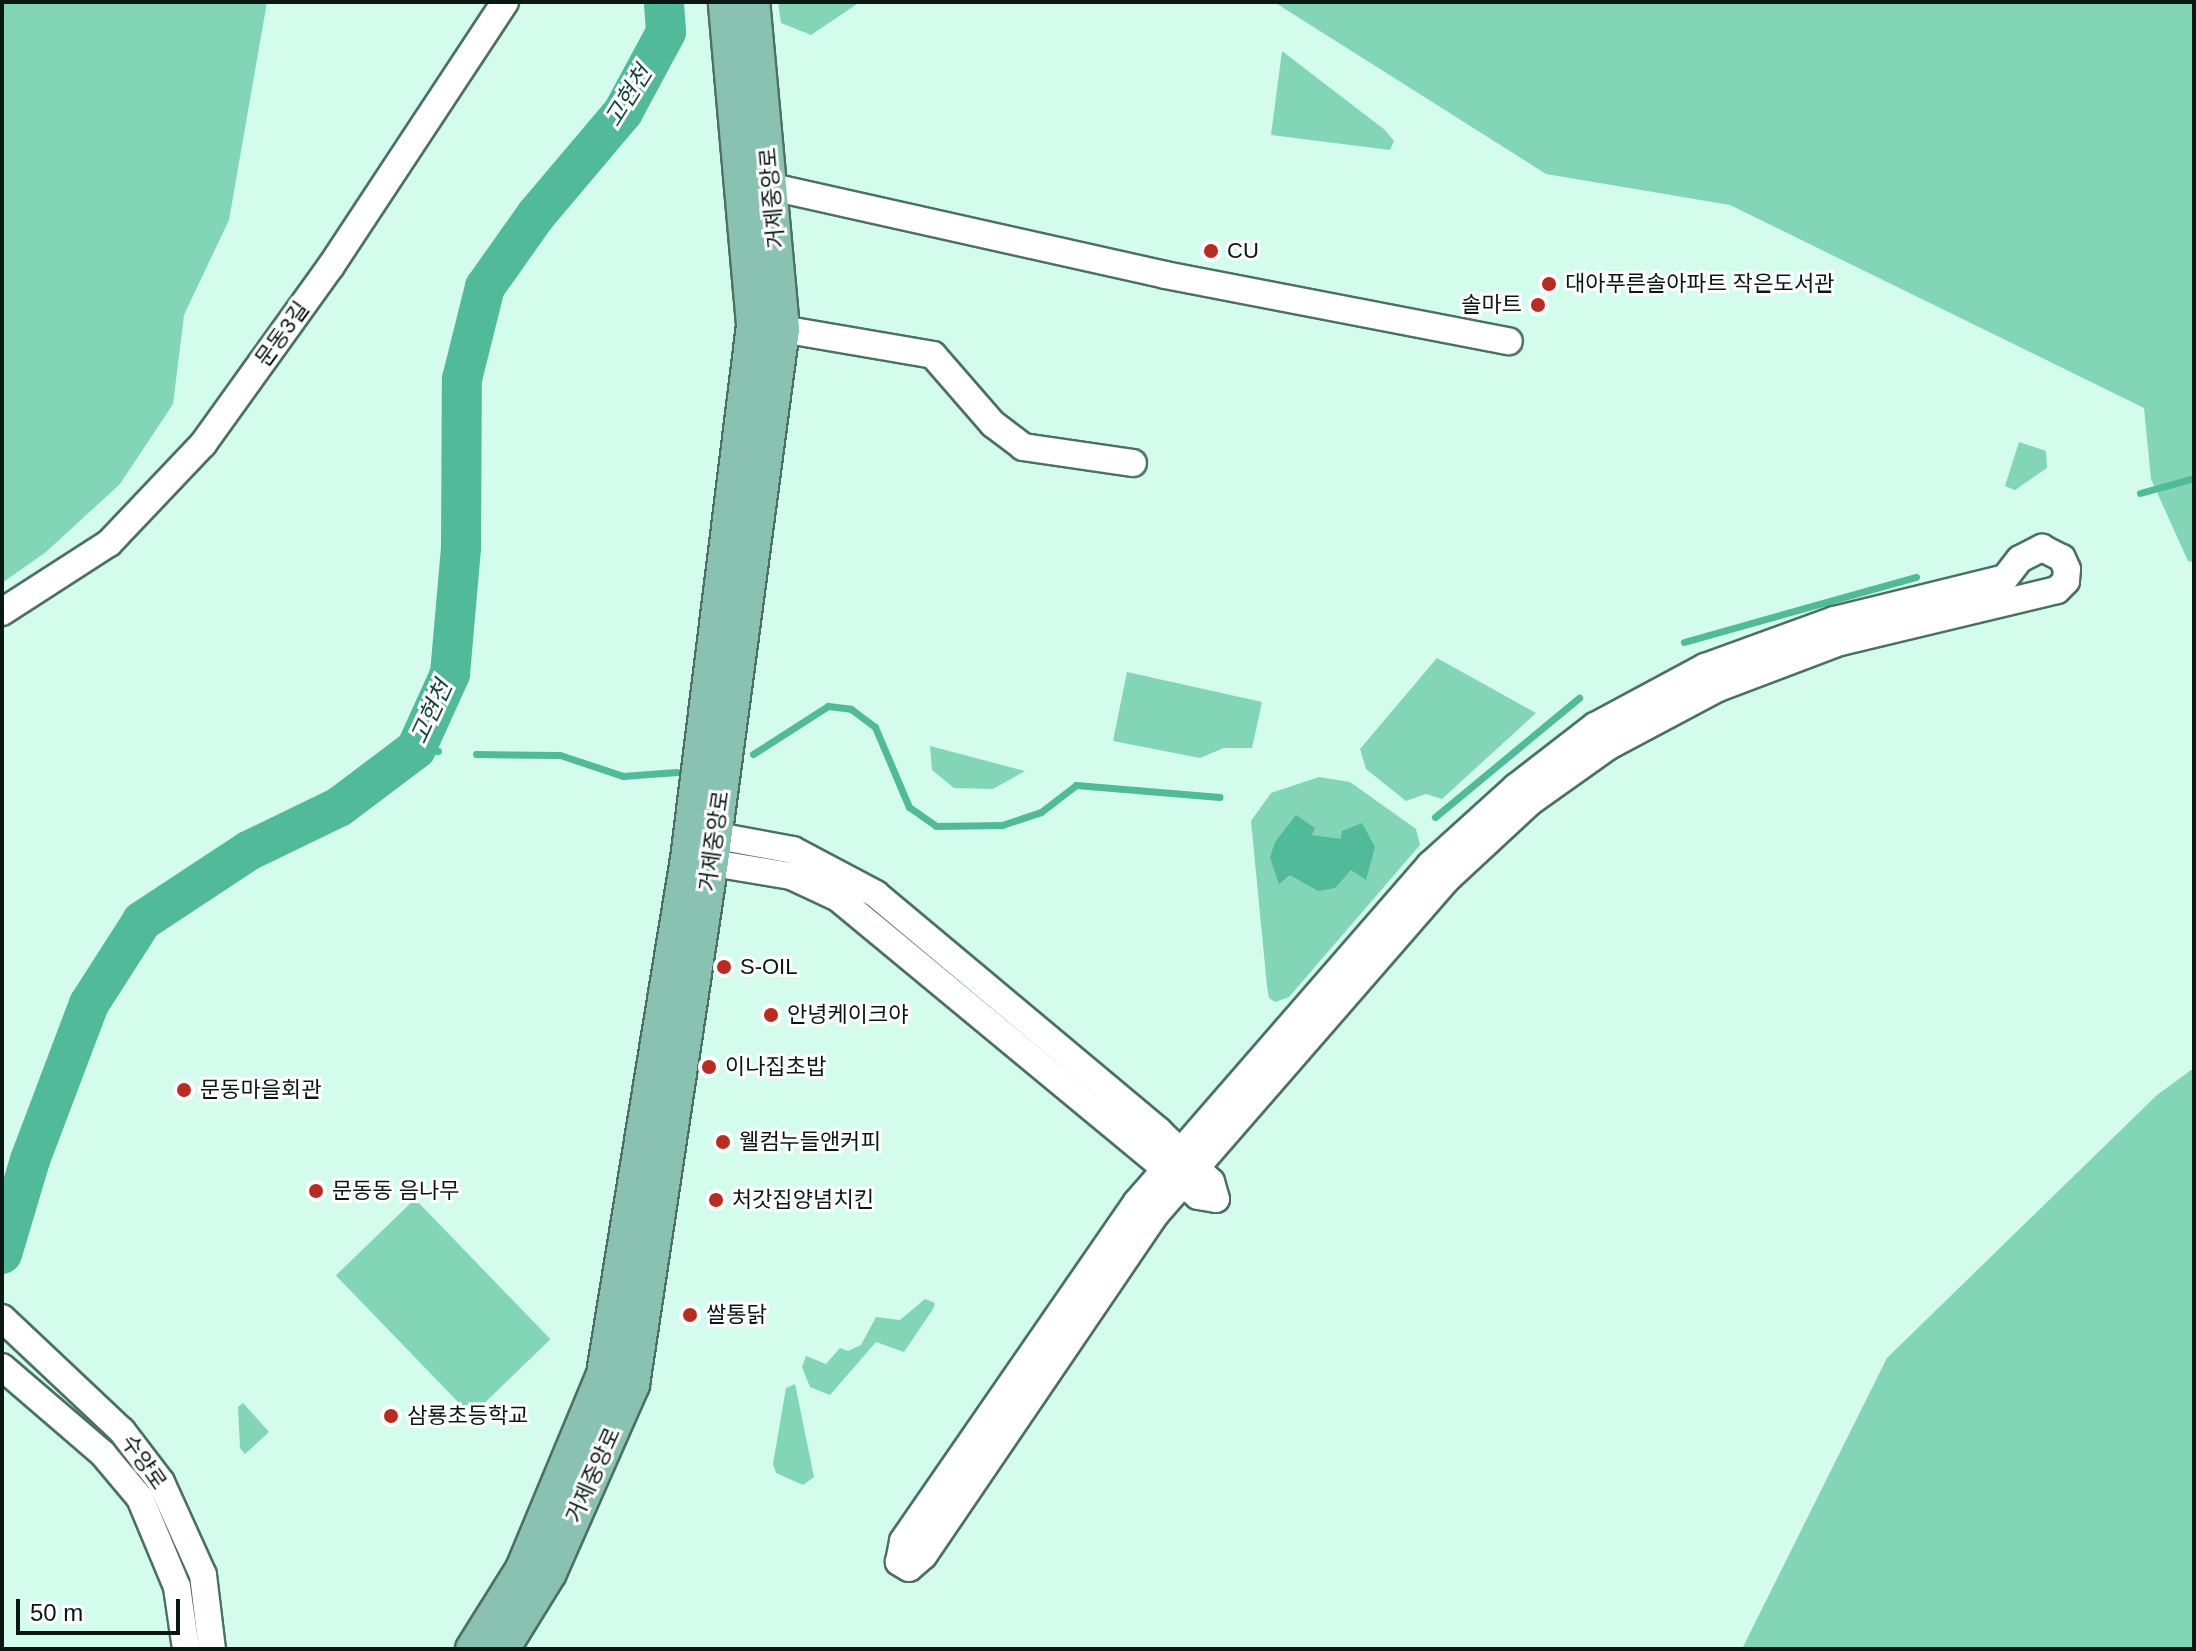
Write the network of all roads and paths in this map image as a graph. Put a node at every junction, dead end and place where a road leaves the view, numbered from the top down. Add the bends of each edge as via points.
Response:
1 (505, 2) edge
2 (725, 2) edge
3 (753, 2) edge
4 (757, 188) junction
5 (768, 327) junction
6 (1509, 341) dead end
7 (1133, 463) dead end
8 (2, 612) edge
9 (722, 786) junction
10 (701, 846) junction
11 (752, 855) junction
12 (699, 940) junction
13 (1181, 1167) junction
14 (8, 1324) edge
15 (2, 1367) edge
16 (186, 1649) edge
17 (212, 1649) edge
18 (472, 1649) edge
19 (503, 1649) edge

1 - 8 street, 문동3길 via 331,266 203,444 152,504 109,543
2 - 4 main road, 거제중앙로
3 - 4 main road, 거제중앙로
4 - 5 main road, 거제중앙로
4 - 6 street
5 - 7 street via 933,355 984,415 1023,447
5 - 9 main road, 거제중앙로
5 - 10 main road, 거제중앙로
9 - 10 main road, 거제중앙로
9 - 11 street via 727,818
10 - 11 street
10 - 12 main road, 거제중앙로
10 - 18 main road, 거제중앙로 via 603,1374 522,1569
11 - 12 street via 714,892
11 - 13 street via 838,898
12 - 19 main road, 거제중앙로 via 633,1385 550,1573
13 - 13 street via 1137,1202 903,1541 898,1558 904,1566 915,1567 923,1556 1155,1215
13 - 13 street via 1447,879 1530,802 1609,746 1718,688 1840,642 2057,590 2066,581 2062,558 2051,550 2032,551 2005,578 1834,620 1705,667 1595,726 1516,787 1430,865
14 - 17 street, 수양로 via 122,1431 161,1482 203,1575
15 - 16 street, 수양로 via 103,1454 140,1498 177,1587

